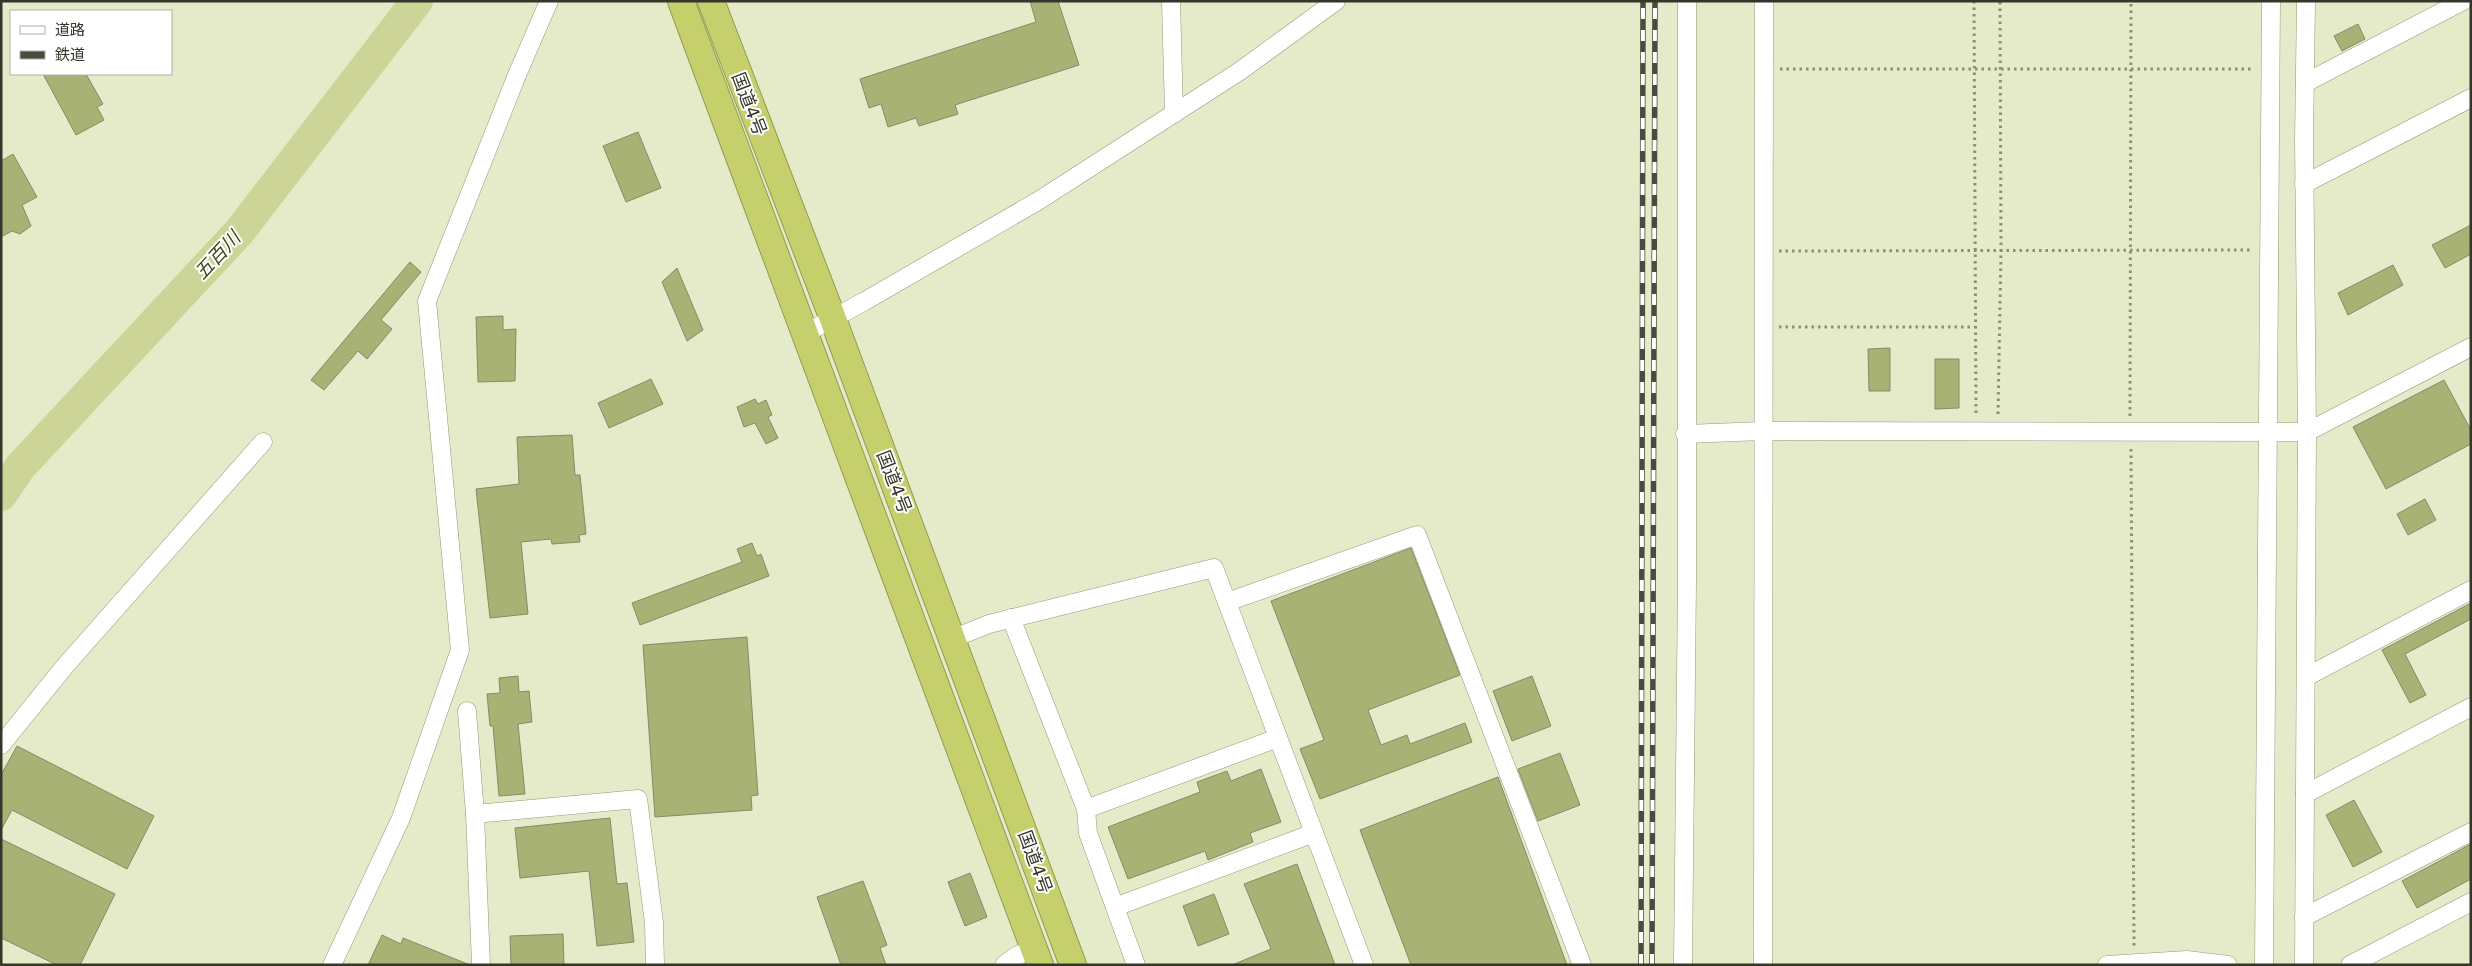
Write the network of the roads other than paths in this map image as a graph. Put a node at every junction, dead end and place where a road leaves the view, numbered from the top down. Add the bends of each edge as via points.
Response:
1 (550, 1) edge
2 (681, 1) edge
3 (711, 1) edge
4 (1171, 1) edge
5 (1336, 1) edge
6 (1687, 1) edge
7 (1764, 1) edge
8 (2271, 1) edge
9 (2306, 1) edge
10 (2463, 1) edge
11 (2305, 84) junction
12 (2471, 98) edge
13 (1174, 114) junction
14 (2304, 184) junction
15 (833, 319) junction
16 (806, 332) junction
17 (2471, 347) edge
18 (1763, 431) junction
19 (2268, 432) junction
20 (2307, 432) junction
21 (1685, 434) junction
22 (263, 442) dead end
23 (2471, 590) edge
24 (1227, 602) junction
25 (1011, 618) junction
26 (952, 638) junction
27 (2306, 677) junction
28 (2471, 708) edge
29 (467, 711) dead end
30 (1278, 738) junction
31 (1, 745) edge
32 (2305, 794) junction
33 (1086, 809) junction
34 (475, 814) junction
35 (2471, 832) edge
36 (1314, 833) junction
37 (2471, 902) edge
38 (1115, 907) junction
39 (2304, 917) junction
40 (1037, 957) edge
41 (332, 965) edge
42 (481, 965) edge
43 (655, 965) edge
44 (1004, 965) edge
45 (1073, 965) edge
46 (1136, 965) edge
47 (1364, 965) edge
48 (1582, 965) edge
49 (1683, 965) edge
50 (1763, 965) edge
51 (2107, 965) edge
52 (2228, 965) edge
53 (2264, 965) edge
54 (2304, 965) edge
55 (2350, 965) edge

1 - 41 street via 517,74 427,301 460,650 401,818
2 - 16 highway, 国道4号
3 - 15 highway, 国道4号
4 - 13 street
5 - 13 street
6 - 21 street
7 - 18 street
8 - 19 street
9 - 11 street
10 - 11 street
11 - 14 street
12 - 14 street
13 - 15 street via 1038,201
14 - 20 street
15 - 16 street
15 - 26 highway, 国道4号
16 - 40 highway, 国道4号
17 - 20 street
18 - 19 street
18 - 21 street
18 - 50 street
19 - 20 street
19 - 53 street
20 - 27 street
21 - 49 street
22 - 31 street via 65,666
23 - 27 street
24 - 25 street via 1214,568
24 - 30 street
24 - 48 street via 1417,535
25 - 26 street
25 - 33 street
26 - 45 highway, 国道4号
27 - 32 street
28 - 32 street
29 - 34 street
30 - 33 street
30 - 36 street
32 - 39 street
33 - 38 street via 1088,834
34 - 42 street
34 - 43 street via 638,798 654,923
35 - 39 street
36 - 38 street
36 - 47 street
37 - 55 street
38 - 46 street
39 - 54 street
40 - 44 street via 1016,956
51 - 52 street via 2186,960

